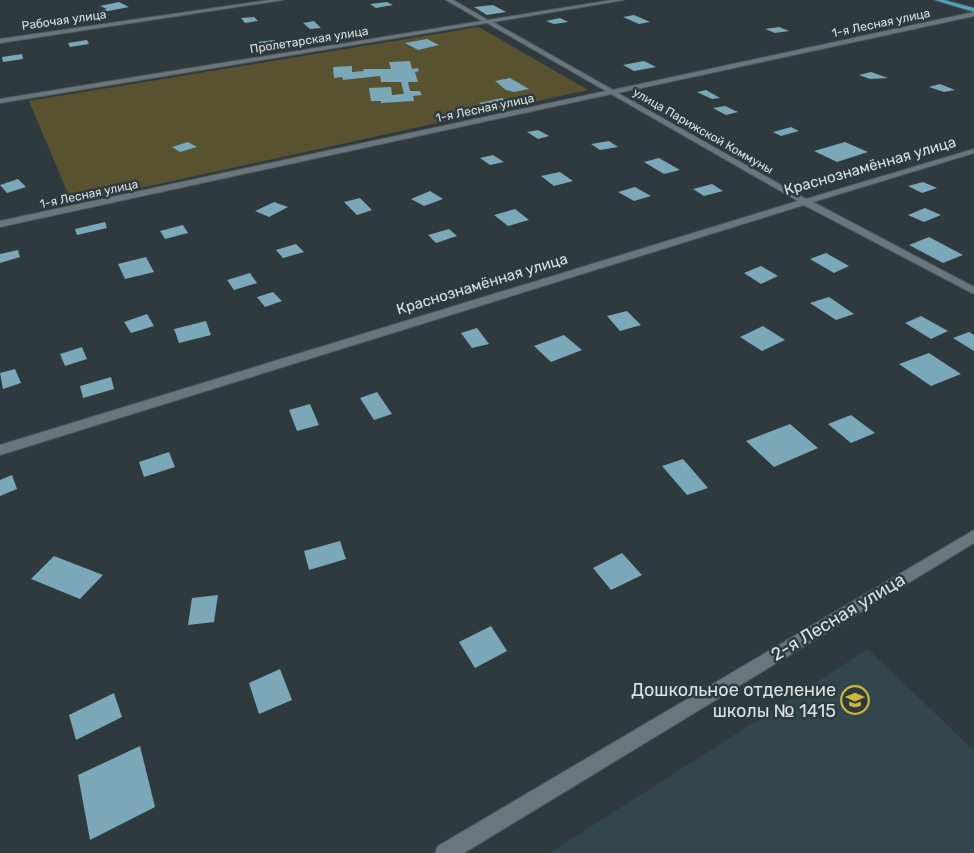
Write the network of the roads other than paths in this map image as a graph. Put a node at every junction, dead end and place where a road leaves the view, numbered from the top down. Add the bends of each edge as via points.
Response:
1 (280, 0) edge
2 (449, 0) edge
3 (621, 0) edge
4 (938, 0) edge
5 (974, 10) edge
6 (974, 14) edge
7 (489, 22) junction
8 (0, 41) edge
9 (612, 92) junction
10 (0, 101) edge
11 (974, 151) edge
12 (804, 201) junction
13 (0, 224) edge
14 (974, 291) edge
15 (0, 450) edge
16 (974, 536) edge
17 (445, 853) edge

1 - 8 street, Рабочая улица
2 - 7 street, улица Парижской Коммуны
3 - 7 street, Пролетарская улица
4 - 5 main road
6 - 9 street, 1-я Лесная улица
7 - 9 street, улица Парижской Коммуны
7 - 10 street, Пролетарская улица
9 - 12 street, улица Парижской Коммуны
9 - 13 street, 1-я Лесная улица
11 - 12 street, Краснознамённая улица
12 - 14 street, улица Парижской Коммуны
12 - 15 street, Краснознамённая улица
16 - 17 street, 2-я Лесная улица

